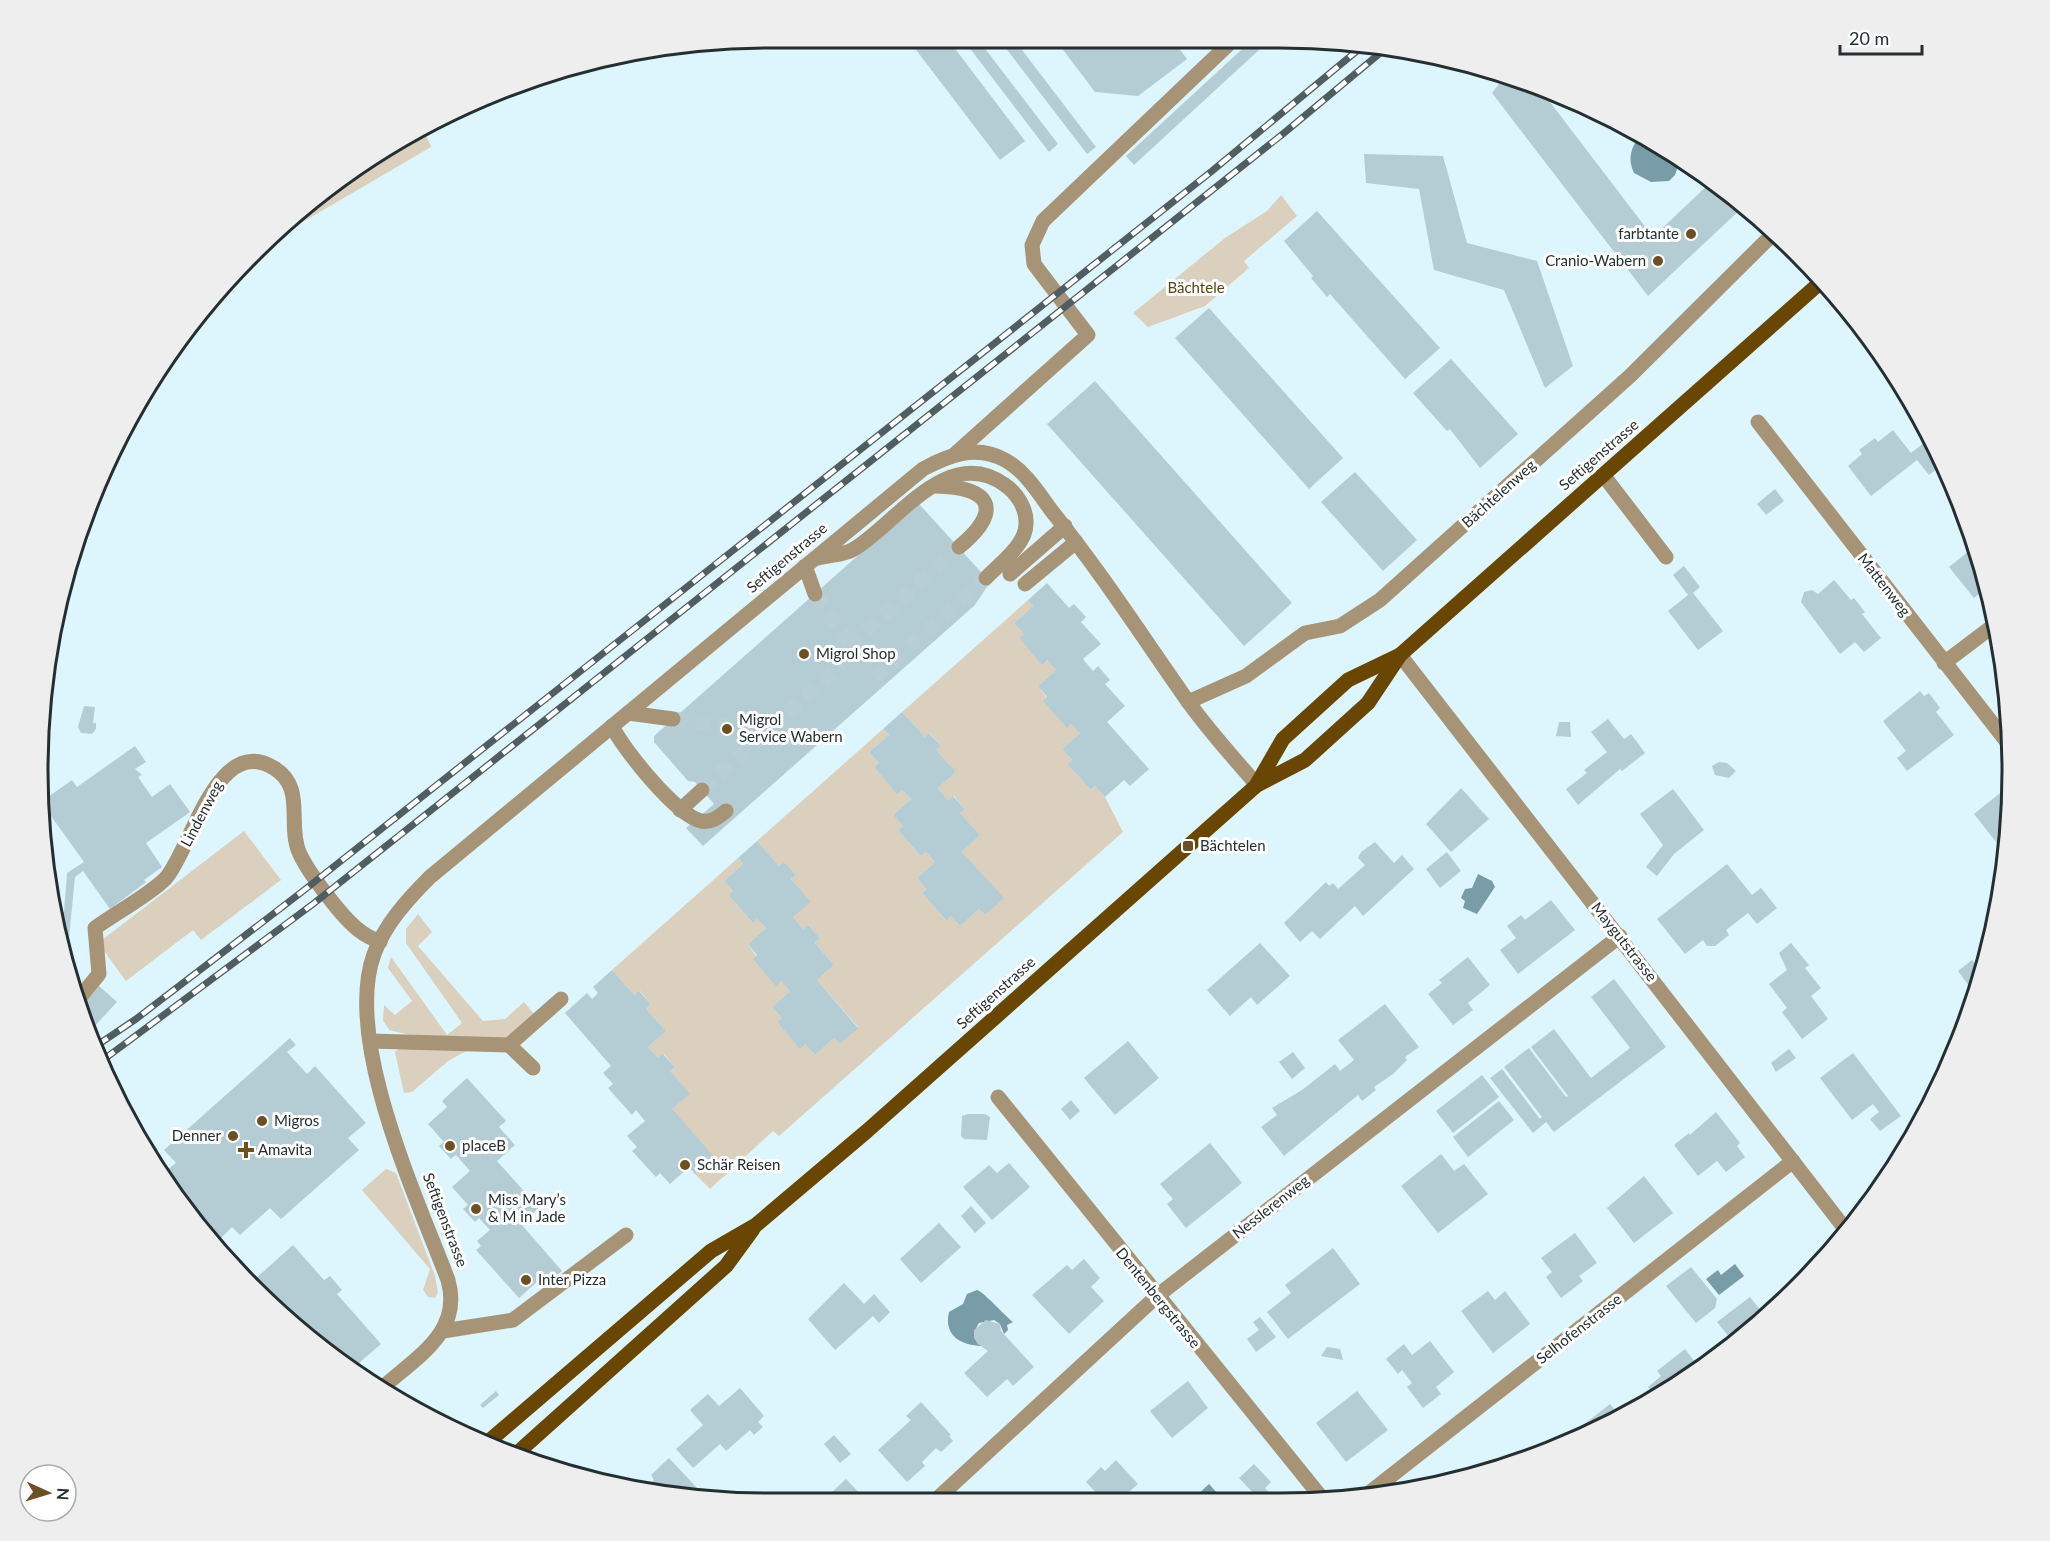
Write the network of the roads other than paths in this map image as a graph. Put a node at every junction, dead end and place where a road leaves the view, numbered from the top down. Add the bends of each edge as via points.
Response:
1 (1223, 48) edge
2 (1768, 239) edge
3 (1816, 287) edge
4 (1758, 422) dead end
5 (955, 454) junction
6 (1604, 476) junction
7 (933, 486) junction
8 (1065, 526) junction
9 (1076, 542) junction
10 (959, 547) tunnel mouth
11 (1666, 557) dead end
12 (810, 562) junction
13 (1010, 574) dead end
14 (986, 578) tunnel mouth
15 (1025, 584) dead end
16 (814, 594) tunnel mouth
17 (1988, 630) edge
18 (1400, 655) junction
19 (1944, 663) junction
20 (1188, 702) junction
21 (628, 713) junction
22 (673, 719) tunnel mouth
23 (612, 726) junction
24 (2000, 734) edge
25 (1257, 785) junction
26 (702, 790) tunnel mouth
27 (680, 810) junction
28 (726, 811) dead end
29 (1620, 936) junction
30 (380, 942) junction
31 (83, 993) edge
32 (561, 999) dead end
33 (370, 1041) junction
34 (509, 1045) junction
35 (533, 1068) dead end
36 (998, 1097) dead end
37 (1793, 1161) junction
38 (756, 1224) junction
39 (1842, 1224) edge
40 (626, 1235) dead end
41 (1156, 1296) junction
42 (443, 1331) junction
43 (388, 1383) edge
44 (493, 1438) edge
45 (522, 1449) edge
46 (1378, 1486) edge
47 (1316, 1491) edge
48 (943, 1493) edge

1 - 5 street via 1043,221 1032,245 1034,264 1088,335
2 - 20 street, Bächtelenweg via 1630,376 1380,600 1340,626 1305,633 1246,676
3 - 6 main road, Seftigenstrasse
4 - 19 street, Mattenweg
5 - 8 street, Seftigenstrasse via 982,452 1010,464
5 - 12 street, Seftigenstrasse via 923,469
6 - 11 street
6 - 18 main road, Seftigenstrasse
7 - 10 street via 964,488 983,498 983,521
7 - 12 street via 912,499 852,551
7 - 14 street via 958,475 979,475 1006,486 1022,505 1027,524 1023,537
8 - 9 street, Seftigenstrasse
8 - 13 street
9 - 15 street
9 - 20 street, Seftigenstrasse
12 - 16 street
12 - 21 street, Seftigenstrasse
17 - 19 street
18 - 25 main road, Seftigenstrasse via 1368,703 1305,760
18 - 25 main road, Seftigenstrasse via 1348,680 1283,739
18 - 29 street, Maygutstrasse
19 - 24 street, Mattenweg
20 - 25 street, Seftigenstrasse
21 - 22 street
21 - 23 street, Seftigenstrasse
23 - 27 street via 624,749
23 - 30 street, Seftigenstrasse via 430,877 399,912
25 - 38 main road, Seftigenstrasse via 873,1126
26 - 27 street
27 - 28 street via 703,821
29 - 37 street, Maygutstrasse
29 - 41 street, Nesslerenweg
30 - 31 street, Lindenweg via 359,931 308,868 298,850 294,799 283,775 261,764 239,765 218,781 187,846 165,878 95,928 99,974
30 - 33 street, Seftigenstrasse via 369,973
32 - 34 street
33 - 34 street
33 - 42 street, Seftigenstrasse via 391,1131 451,1291 451,1316
34 - 35 street
36 - 41 street, Dentenbergstrasse
37 - 39 street, Maygutstrasse
37 - 46 street, Selhofenstrasse
38 - 44 main road, Seftigenstrasse via 711,1251
38 - 45 main road, Seftigenstrasse via 726,1266
40 - 42 street via 513,1320
41 - 47 street, Dentenbergstrasse
41 - 48 street, Nesslerenweg
42 - 43 street

